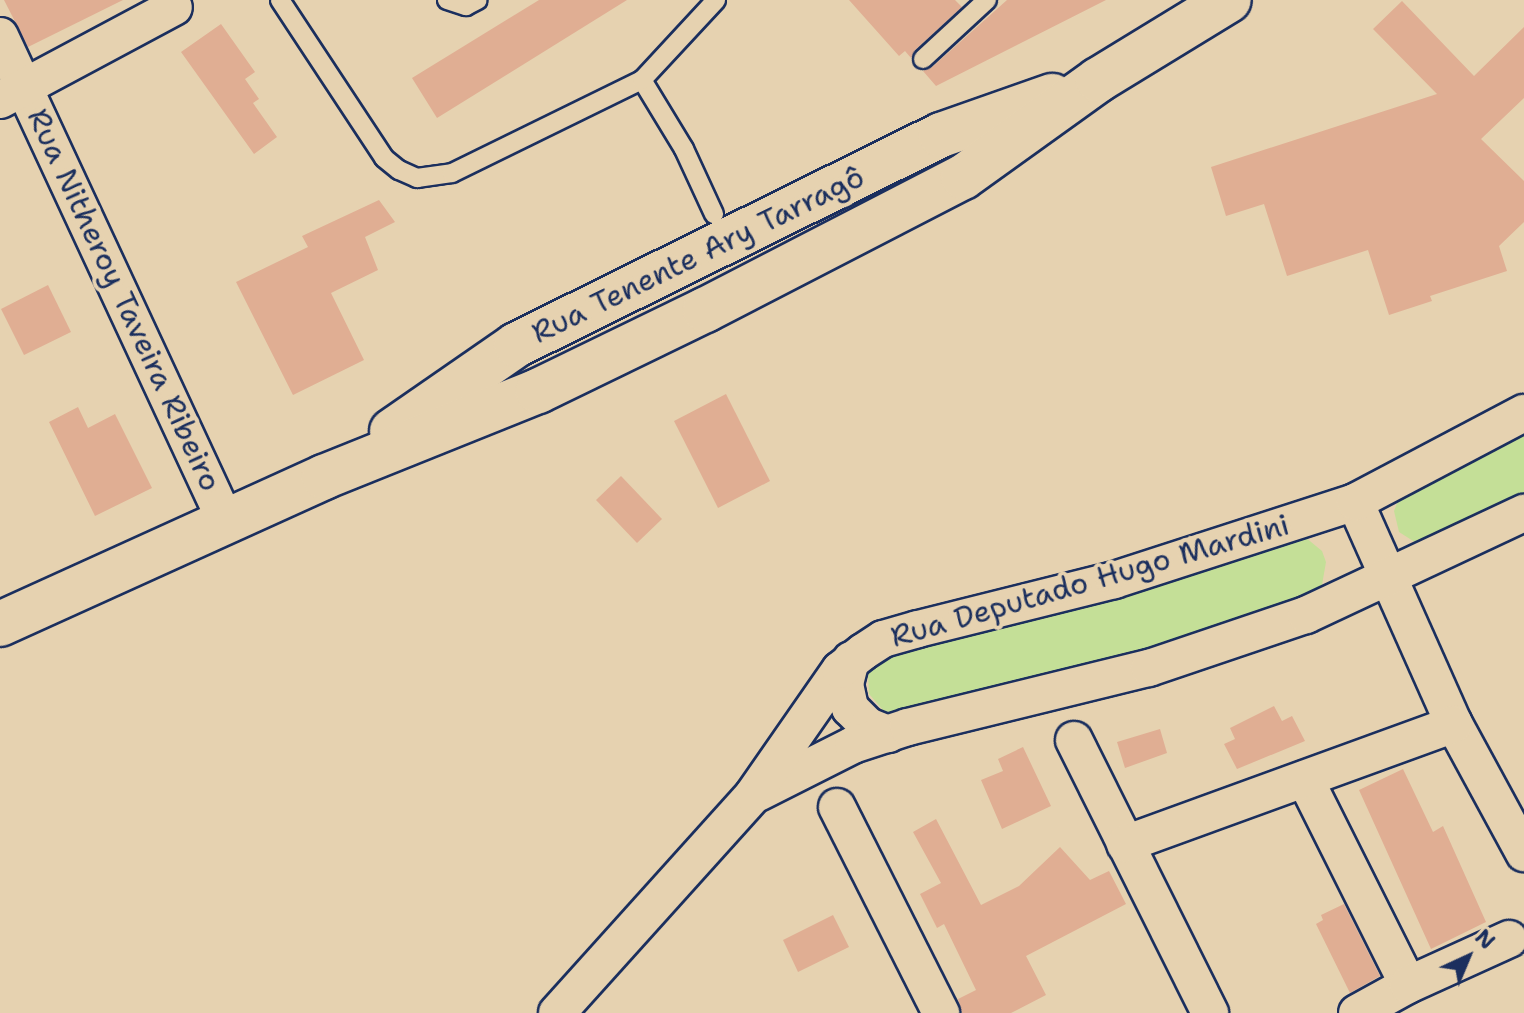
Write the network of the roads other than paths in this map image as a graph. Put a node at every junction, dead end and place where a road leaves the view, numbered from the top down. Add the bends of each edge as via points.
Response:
1 (280, 0) edge
2 (447, 0) edge
3 (478, 0) edge
4 (716, 0) edge
5 (987, 0) edge
6 (1229, 0) edge
7 (174, 7) dead end
8 (0, 36) edge
9 (923, 59) dead end
10 (642, 80) junction
11 (12, 93) edge
12 (714, 214) dead end
13 (1524, 413) edge
14 (1355, 502) junction
15 (1524, 513) edge
16 (226, 522) junction
17 (1387, 579) junction
18 (0, 624) edge
19 (851, 660) junction
20 (1454, 724) junction
21 (888, 734) junction
22 (1074, 740) dead end
23 (1305, 779) junction
24 (753, 795) junction
25 (837, 807) dead end
26 (1125, 844) junction
27 (1524, 853) edge
28 (1509, 939) dead end
29 (1408, 985) junction
30 (557, 1013) edge
31 (941, 1013) edge
32 (1210, 1013) edge
33 (1357, 1013) edge

1 - 10 lane via 384,158 417,178 452,173
2 - 3 lane via 466,6
4 - 10 lane
5 - 9 lane
6 - 16 main road, Rua Tenente Ary Tarragô via 1098,80 949,185 538,391
7 - 11 street
8 - 11 street, Rua Nitheroy Taveira Ribeiro
10 - 12 lane via 684,149
11 - 16 street, Rua Nitheroy Taveira Ribeiro
13 - 14 street, Rua Deputado Hugo Mardini
14 - 17 street
14 - 19 street, Rua Deputado Hugo Mardini via 1114,580 883,639
15 - 17 street, Rua Deputado Hugo Mardini
16 - 18 main road, Rua Tenente Ary Tarragô
17 - 20 street
17 - 21 street, Rua Deputado Hugo Mardini via 1306,615 1149,668
19 - 21 street via 845,684 850,708 868,726
19 - 24 street, Rua Deputado Hugo Mardini
20 - 23 street
20 - 27 street
21 - 24 street, Rua Deputado Hugo Mardini via 853,745
22 - 26 street
23 - 26 street
23 - 29 street
24 - 30 street, Rua Deputado Hugo Mardini
25 - 31 street
26 - 32 street
28 - 29 street
29 - 33 street

